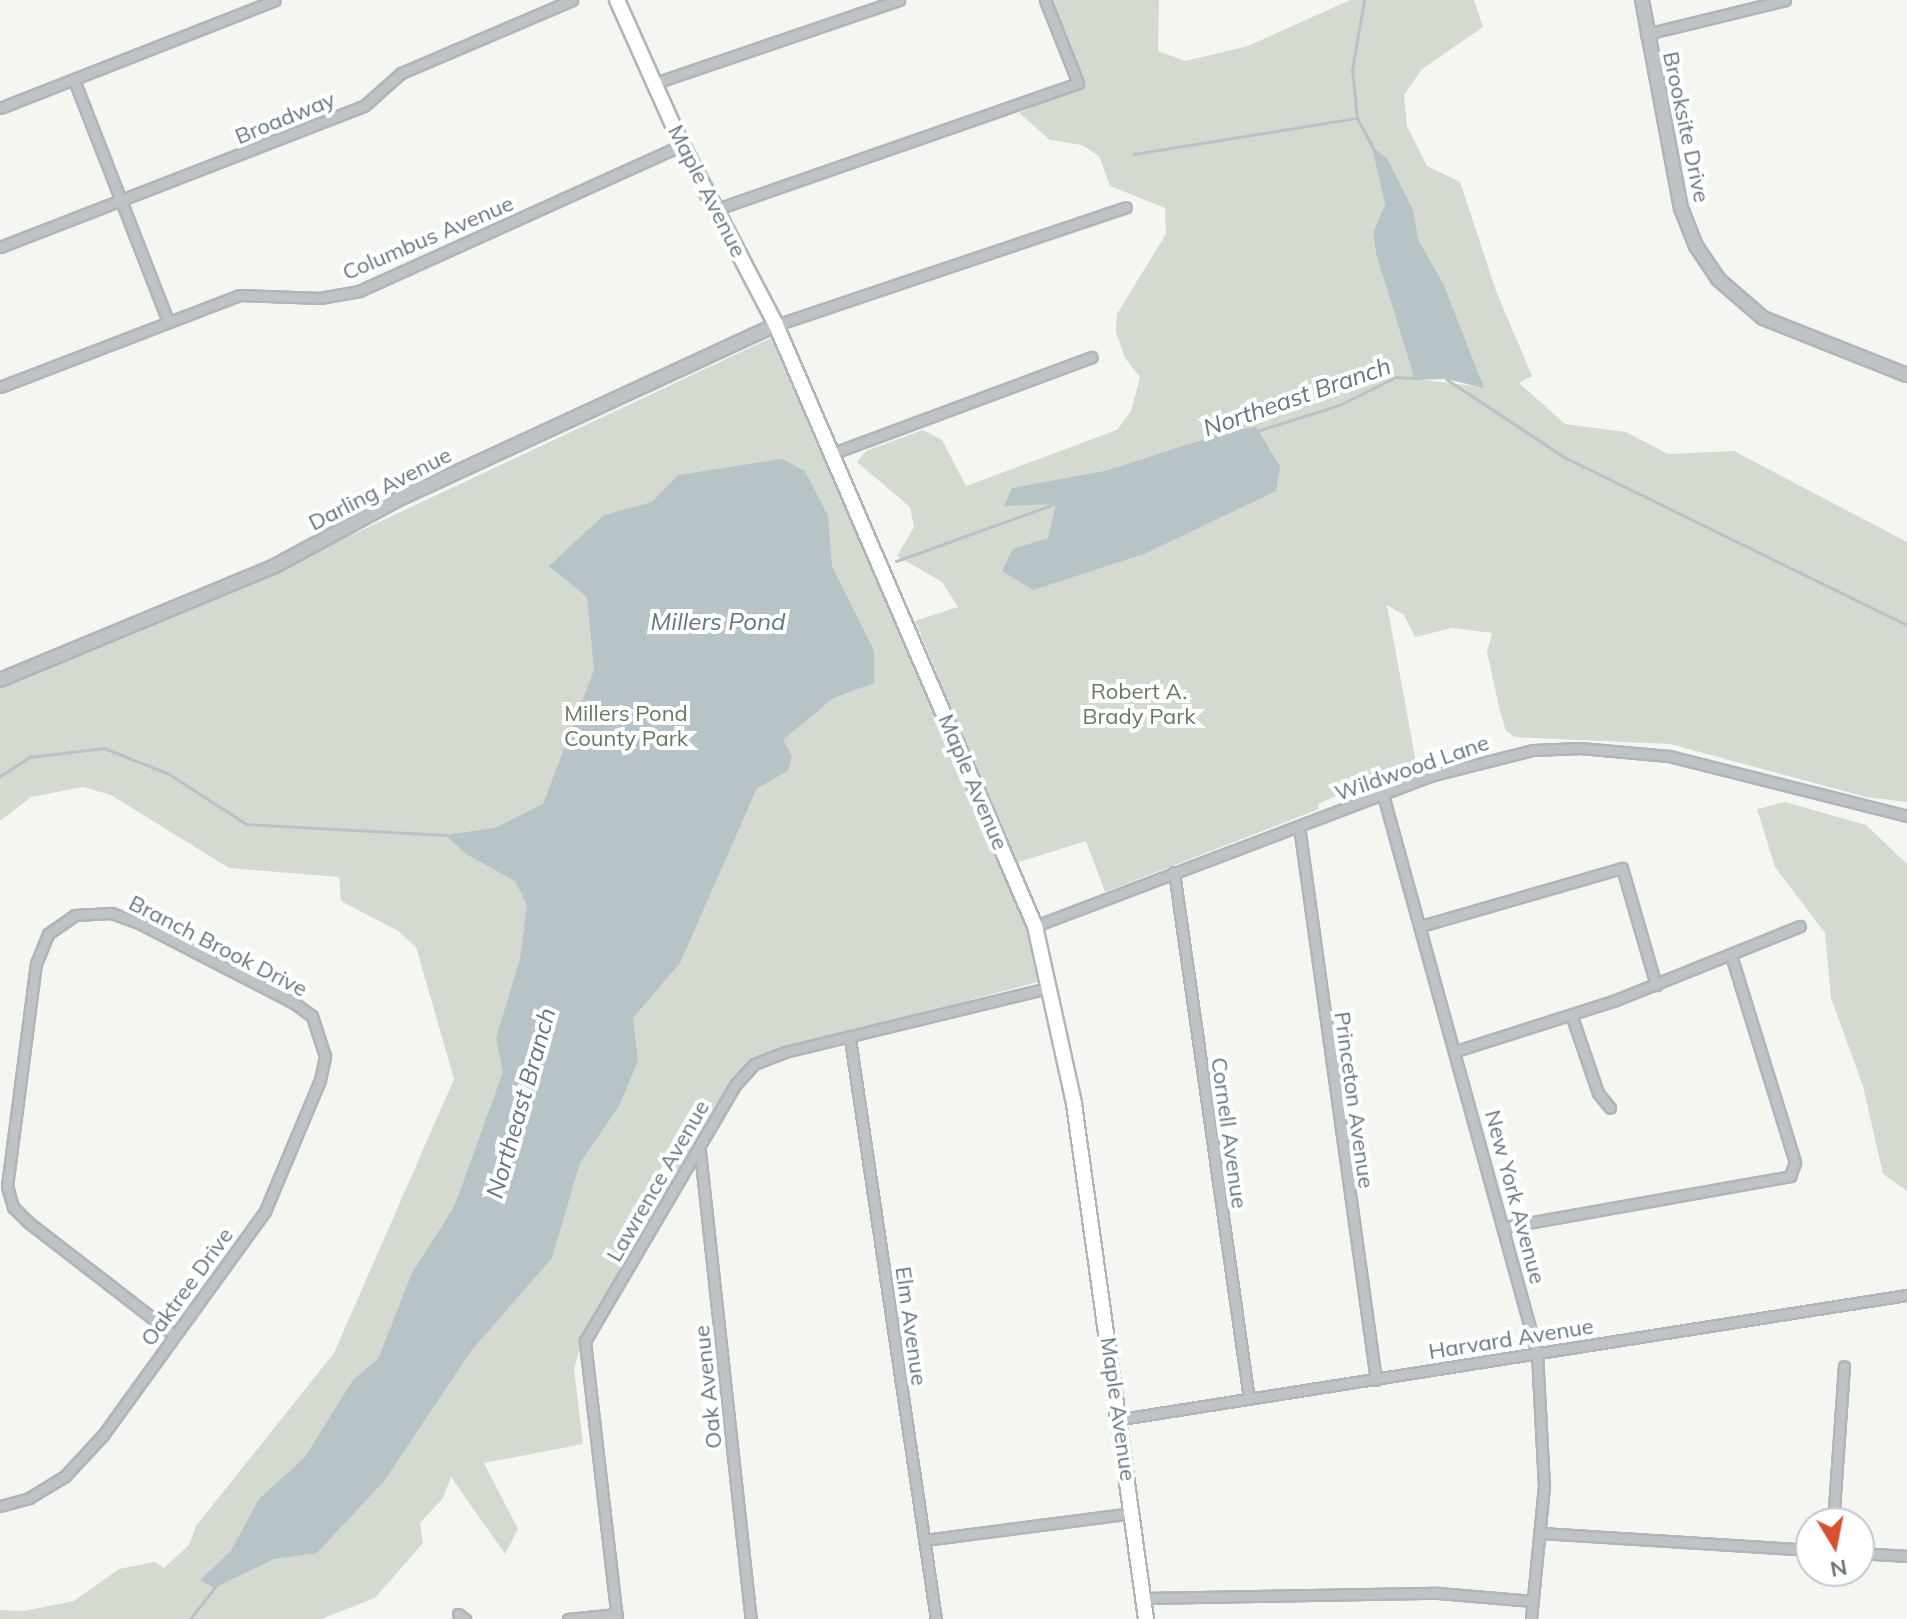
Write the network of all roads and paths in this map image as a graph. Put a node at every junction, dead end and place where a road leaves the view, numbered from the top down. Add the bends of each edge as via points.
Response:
1 (275, 0) edge
2 (572, 0) edge
3 (617, 0) edge
4 (899, 0) edge
5 (1045, 0) edge
6 (1642, 0) edge
7 (1785, 0) edge
8 (1646, 34) junction
9 (74, 80) junction
10 (652, 84) junction
11 (0, 108) edge
12 (682, 145) junction
13 (122, 201) junction
14 (1126, 207) dead end
15 (717, 209) junction
16 (0, 247) edge
17 (168, 321) junction
18 (776, 325) junction
19 (1092, 357) dead end
20 (1907, 375) edge
21 (0, 387) edge
22 (831, 454) junction
23 (0, 680) edge
24 (1383, 795) junction
25 (1907, 816) edge
26 (1299, 826) junction
27 (1174, 872) junction
28 (1035, 926) junction
29 (1421, 926) junction
30 (1800, 926) dead end
31 (1731, 955) junction
32 (1656, 985) junction
33 (1048, 988) junction
34 (1572, 1017) junction
35 (321, 1034) joint
36 (850, 1039) junction
37 (1456, 1051) junction
38 (1610, 1108) dead end
39 (700, 1152) junction
40 (1505, 1227) junction
41 (1907, 1295) edge
42 (174, 1335) junction
43 (1537, 1353) junction
44 (1844, 1366) dead end
45 (1376, 1380) junction
46 (1249, 1399) junction
47 (1121, 1419) junction
48 (0, 1506) edge
49 (1834, 1507) edge
50 (1132, 1513) junction
51 (1541, 1533) junction
52 (925, 1540) junction
53 (1795, 1549) edge
54 (1875, 1554) edge
55 (1907, 1556) edge
56 (1144, 1598) junction
57 (1533, 1601) junction
58 (617, 1616) edge
59 (568, 1619) edge
60 (751, 1619) edge
61 (936, 1619) edge
62 (1146, 1619) edge
63 (1531, 1619) edge

1 - 9 street
2 - 13 street, Broadway via 401,73 364,106
3 - 10 main road, Maple Avenue
4 - 10 street
5 - 15 street via 1078,83
6 - 8 street, Brooksite Drive
7 - 8 street
8 - 20 street, Brooksite Drive via 1681,208 1696,246 1718,279 1763,318
9 - 11 street
9 - 13 street
10 - 12 main road, Maple Avenue
12 - 15 main road, Maple Avenue
12 - 17 street, Columbus Avenue via 359,291 320,298 240,295
13 - 16 street, Broadway
13 - 17 street
14 - 18 street
15 - 18 main road, Maple Avenue
17 - 21 street, Columbus Avenue
18 - 22 main road, Maple Avenue
18 - 23 street, Darling Avenue via 467,467 273,567
19 - 22 street
22 - 28 main road, Maple Avenue
24 - 25 street, Wildwood Lane via 1485,759 1580,748 1669,756
24 - 26 street, Wildwood Lane
24 - 29 street, New York Avenue
26 - 27 street, Wildwood Lane
26 - 45 street, Princeton Avenue
27 - 28 street, Wildwood Lane
27 - 46 street, Cornell Avenue
28 - 33 main road, Maple Avenue
29 - 32 street via 1622,868
29 - 37 street, New York Avenue
30 - 31 street
31 - 32 street
31 - 40 street via 1794,1170 1782,1179
32 - 34 street
33 - 36 street, Lawrence Avenue
33 - 47 main road, Maple Avenue via 1074,1104
34 - 37 street
34 - 38 street via 1598,1093
35 - 42 street, Oaktree Drive via 325,1056 320,1080 265,1211
35 - 42 street, Branch Brook Drive via 312,1016 294,1003 139,923 111,913 75,915 48,934 36,963 7,1164 13,1207
36 - 39 street, Lawrence Avenue via 754,1064 736,1084
36 - 52 street, Elm Avenue
37 - 40 street, New York Avenue
39 - 58 street, Lawrence Avenue via 585,1341
39 - 60 street, Oak Avenue
40 - 43 street, New York Avenue
41 - 43 street, Harvard Avenue
42 - 48 street, Oaktree Drive via 103,1435 65,1476 29,1498
43 - 45 street, Harvard Avenue
43 - 51 street, New York Avenue via 1544,1454
44 - 49 street
45 - 46 street, Harvard Avenue
46 - 47 street, Harvard Avenue
47 - 50 main road, Maple Avenue
50 - 52 street
50 - 56 main road, Maple Avenue
51 - 53 street
51 - 57 street, New York Avenue
52 - 61 street, Elm Avenue
54 - 55 street
56 - 57 street via 1438,1593
56 - 62 main road, Maple Avenue
57 - 63 street, New York Avenue
58 - 59 street

